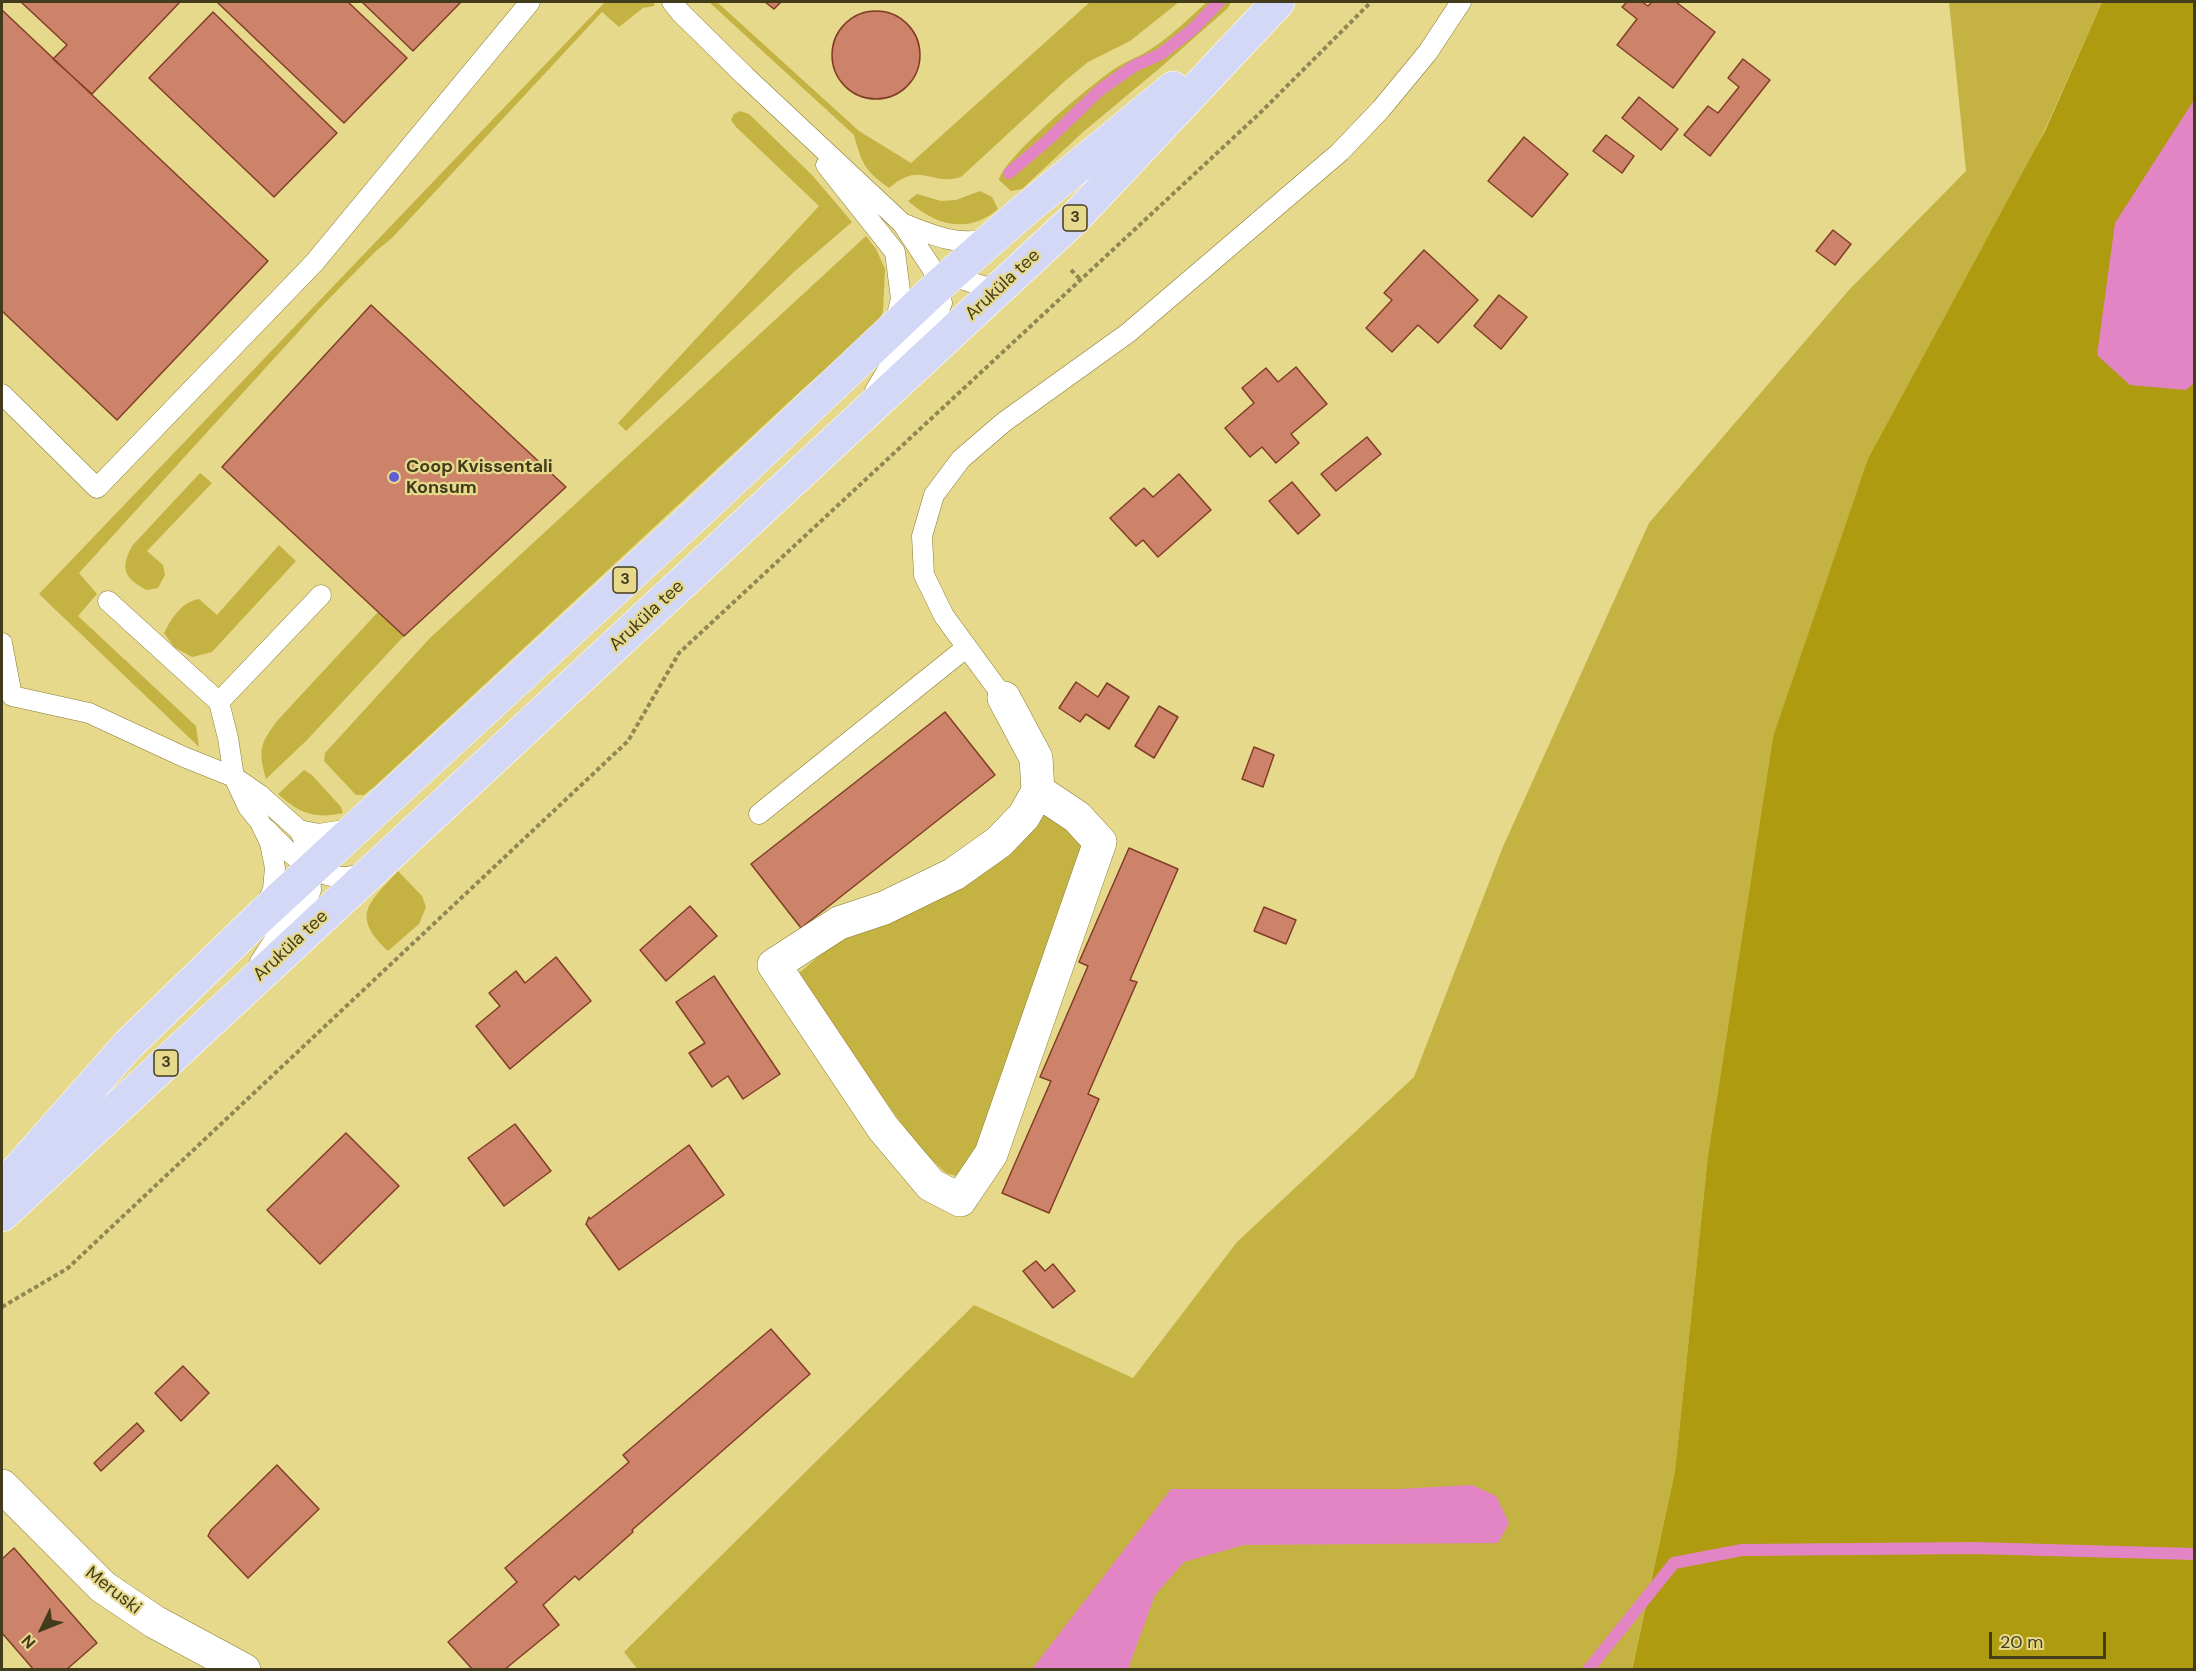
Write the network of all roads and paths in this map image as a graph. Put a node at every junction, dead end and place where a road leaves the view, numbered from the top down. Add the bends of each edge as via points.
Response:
1 (530, 2) edge
2 (672, 2) edge
3 (1278, 2) edge
4 (1371, 2) edge
5 (1461, 2) edge
6 (772, 101) junction
7 (848, 192) junction
8 (902, 223) junction
9 (1001, 231) junction
10 (940, 278) junction
11 (1007, 281) junction
12 (885, 338) junction
13 (2, 394) edge
14 (857, 420) junction
15 (321, 595) dead end
16 (108, 601) dead end
17 (2, 643) edge
18 (967, 647) junction
19 (1004, 698) joint
20 (7, 700) edge
21 (219, 702) junction
22 (234, 777) junction
23 (1038, 791) junction
24 (759, 814) dead end
25 (260, 822) junction
26 (354, 829) junction
27 (300, 830) junction
28 (379, 864) junction
29 (310, 870) junction
30 (263, 914) junction
31 (239, 995) junction
32 (2, 1188) edge
33 (2, 1215) edge
34 (2, 1307) edge
35 (2, 1486) edge
36 (244, 1670) edge

1 - 13 lane via 314,263 97,488
2 - 6 lane
3 - 9 highway, Aruküla tee / 3
3 - 11 highway, Aruküla tee / 3 via 1074,219
4 - 34 path via 1260,114 679,653 628,741 68,1268
5 - 18 lane via 1428,52 1340,152 1128,333 1004,422 961,459 934,495 922,536 924,574 944,616
6 - 7 lane
6 - 8 lane
7 - 10 lane
7 - 12 lane via 895,252 901,299 894,328
8 - 9 lane via 951,240 982,241
8 - 10 lane
9 - 10 highway, Aruküla tee / 3
10 - 11 lane via 986,287
10 - 12 highway, Aruküla tee / 3
10 - 14 lane via 942,303 933,324 893,361
11 - 14 highway, Aruküla tee / 3
12 - 26 highway, Aruküla tee / 3
14 - 28 highway, Aruküla tee / 3
15 - 21 lane
16 - 21 lane
17 - 20 lane
18 - 19 lane
18 - 24 lane
19 - 23 street via 1036,758
20 - 22 lane via 89,713
21 - 22 lane
22 - 25 lane
22 - 27 lane
23 - 23 street via 1077,817 1100,842 991,1154 960,1200 931,1185 883,1128 774,965 839,923 884,908 954,874 999,842 1024,816
25 - 29 lane
25 - 30 lane via 275,868 273,889
26 - 27 lane via 319,834
26 - 29 highway, Aruküla tee / 3
27 - 29 lane via 308,848
28 - 29 lane via 357,876
28 - 31 highway, Aruküla tee / 3
29 - 30 highway, Aruküla tee / 3
29 - 31 lane via 311,890 306,902 284,925
30 - 32 highway, Aruküla tee / 3 via 128,1046
31 - 33 highway, Aruküla tee / 3
35 - 36 street, Meruski via 102,1587 155,1623

